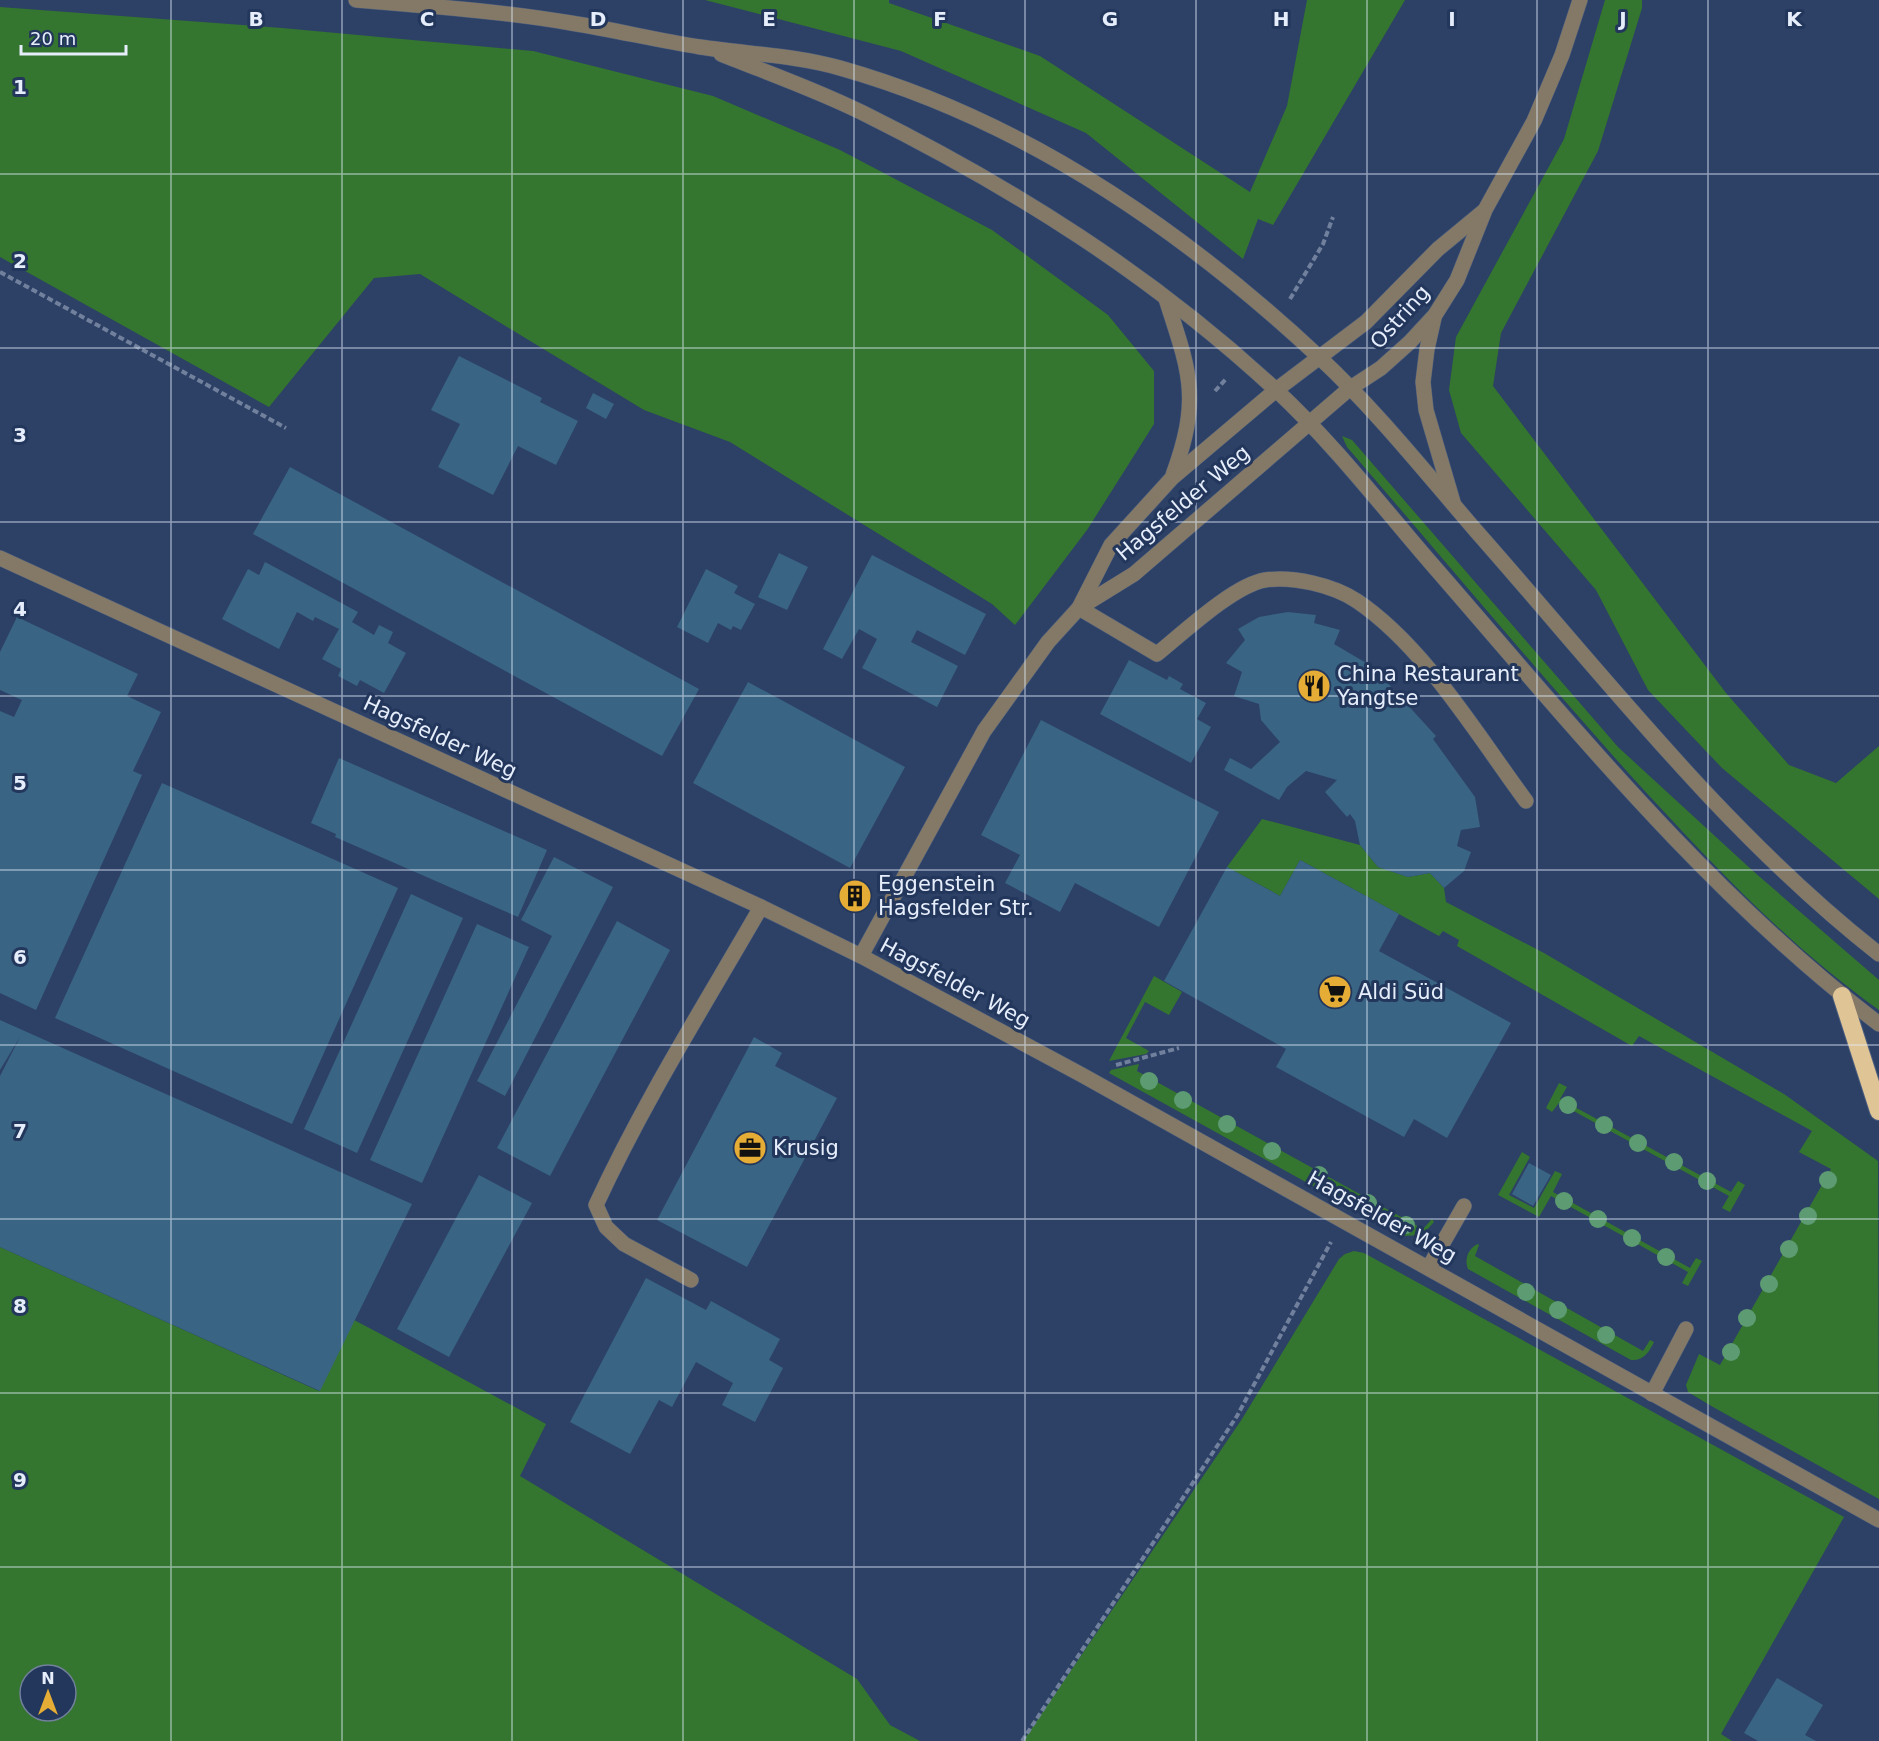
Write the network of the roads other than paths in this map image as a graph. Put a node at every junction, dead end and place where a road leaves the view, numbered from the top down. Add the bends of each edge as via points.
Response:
1 (356, 0) edge
2 (1580, 0) edge
3 (701, 47) junction
4 (1485, 210) junction
5 (1166, 298) junction
6 (1435, 315) junction
7 (1320, 358) junction
8 (1349, 389) junction
9 (1276, 390) junction
10 (1311, 425) junction
11 (1172, 478) junction
12 (1454, 505) junction
13 (0, 558) edge
14 (1079, 608) junction
15 (1526, 801) dead end
16 (760, 907) junction
17 (1879, 954) edge
18 (861, 956) junction
19 (1842, 996) junction
20 (1879, 1024) edge
21 (1879, 1111) edge
22 (1464, 1206) dead end
23 (1429, 1266) junction
24 (691, 1280) dead end
25 (1686, 1329) dead end
26 (1652, 1394) junction
27 (1879, 1520) edge

1 - 3 street via 566,22
2 - 4 street, Ostring via 1562,56 1534,121
3 - 5 street via 860,111 994,182 1079,233
3 - 7 street via 837,67 917,93 1005,132 1064,163 1164,229
4 - 6 street, Ostring via 1457,280
4 - 7 street, Ostring via 1438,249 1366,322
5 - 9 street
5 - 11 street via 1191,387 1190,417
6 - 8 street, Ostring via 1381,368
6 - 12 street via 1423,382 1426,410
7 - 8 street
7 - 9 street, Ostring
8 - 10 street, Ostring
8 - 12 street
9 - 10 street
9 - 11 street, Hagsfelder Weg
10 - 14 street, Hagsfelder Weg via 1134,573
10 - 19 street via 1629,792 1705,871
11 - 14 street, Hagsfelder Weg via 1111,545
12 - 17 street via 1708,795 1760,849
13 - 16 street, Hagsfelder Weg
14 - 15 street via 1157,654 1229,596 1264,580 1296,580 1332,589 1356,600 1413,650
14 - 18 street, Hagsfelder Weg via 1019,679 984,731
16 - 18 street, Hagsfelder Weg
16 - 24 street via 709,999 674,1051 596,1205 606,1227 624,1244
18 - 23 street, Hagsfelder Weg
19 - 20 street
19 - 21 highway
22 - 23 street
23 - 26 street, Hagsfelder Weg
25 - 26 street
26 - 27 street, Hagsfelder Weg

